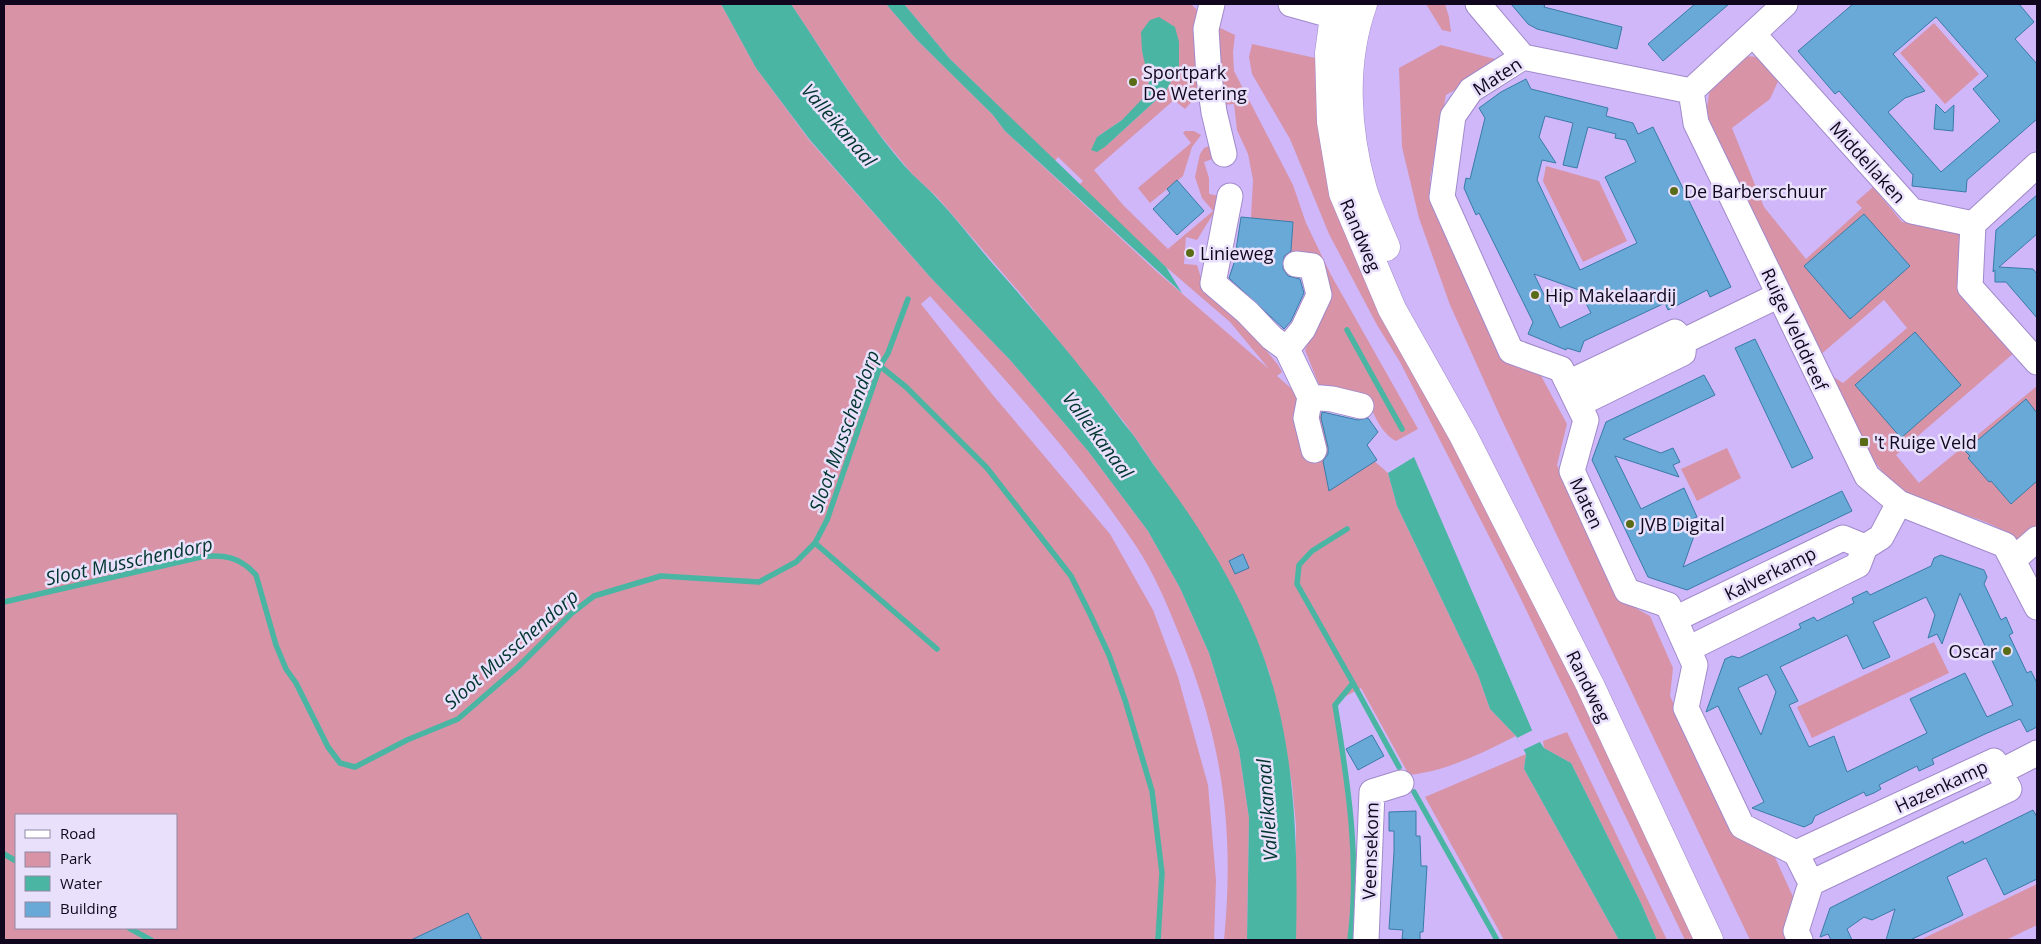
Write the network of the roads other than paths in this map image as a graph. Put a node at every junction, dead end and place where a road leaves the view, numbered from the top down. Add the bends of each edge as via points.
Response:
1 (1212, 4) edge
2 (1290, 4) edge
3 (1478, 4) edge
4 (1785, 4) edge
5 (1348, 11) edge
6 (1753, 34) junction
7 (1523, 57) junction
8 (1691, 91) junction
9 (1224, 154) dead end
10 (2037, 166) edge
11 (1230, 196) dead end
12 (1973, 224) junction
13 (1296, 264) dead end
14 (1779, 295) junction
15 (1287, 349) junction
16 (2037, 362) edge
17 (1574, 393) junction
18 (1310, 398) junction
19 (1361, 406) dead end
20 (1314, 450) dead end
21 (1898, 503) junction
22 (2037, 539) edge
23 (1865, 547) junction
24 (2013, 560) junction
25 (2037, 607) edge
26 (1675, 619) junction
27 (1688, 649) junction
28 (2037, 753) edge
29 (2000, 772) junction
30 (1401, 784) dead end
31 (1796, 853) junction
32 (1811, 883) junction
33 (1366, 940) edge
34 (1709, 940) edge
35 (1800, 940) edge

1 - 9 street via 1206,29 1209,77
2 - 5 street
3 - 7 street
4 - 6 street
5 - 34 main road, Randweg via 1350,125 1363,190 1463,435 1590,686
6 - 8 street
6 - 12 street, Middellaken via 1912,211
7 - 8 street, Maten
7 - 17 street, Maten via 1471,90 1453,116 1442,196 1511,350 1561,369
8 - 14 street, Ruige Velddreef via 1696,123
10 - 12 street
11 - 15 street via 1212,282
12 - 16 street via 1970,286
13 - 15 street via 1312,266 1319,295 1303,329
14 - 17 street via 1684,340 1675,332
14 - 21 street, Ruige Velddreef via 1862,469
15 - 18 street
17 - 26 street, Maten via 1586,420 1572,471 1627,590 1668,605
18 - 19 street
18 - 20 street via 1306,418
21 - 23 street, Kalverkamp via 1881,537
21 - 24 street, Ruige Velddreef via 2005,545
22 - 24 street
23 - 26 street, Kalverkamp via 1843,538
23 - 27 street, Kalverkamp via 1858,565
24 - 25 street, Ruige Velddreef
26 - 27 street, Maten
27 - 31 street, Maten via 1694,665 1686,708 1742,826
28 - 29 street
29 - 31 street, Hazenkamp via 1994,761
29 - 32 street, Hazenkamp via 2009,789
30 - 33 street, Veensekom via 1372,792
31 - 32 street
32 - 35 street via 1796,931

